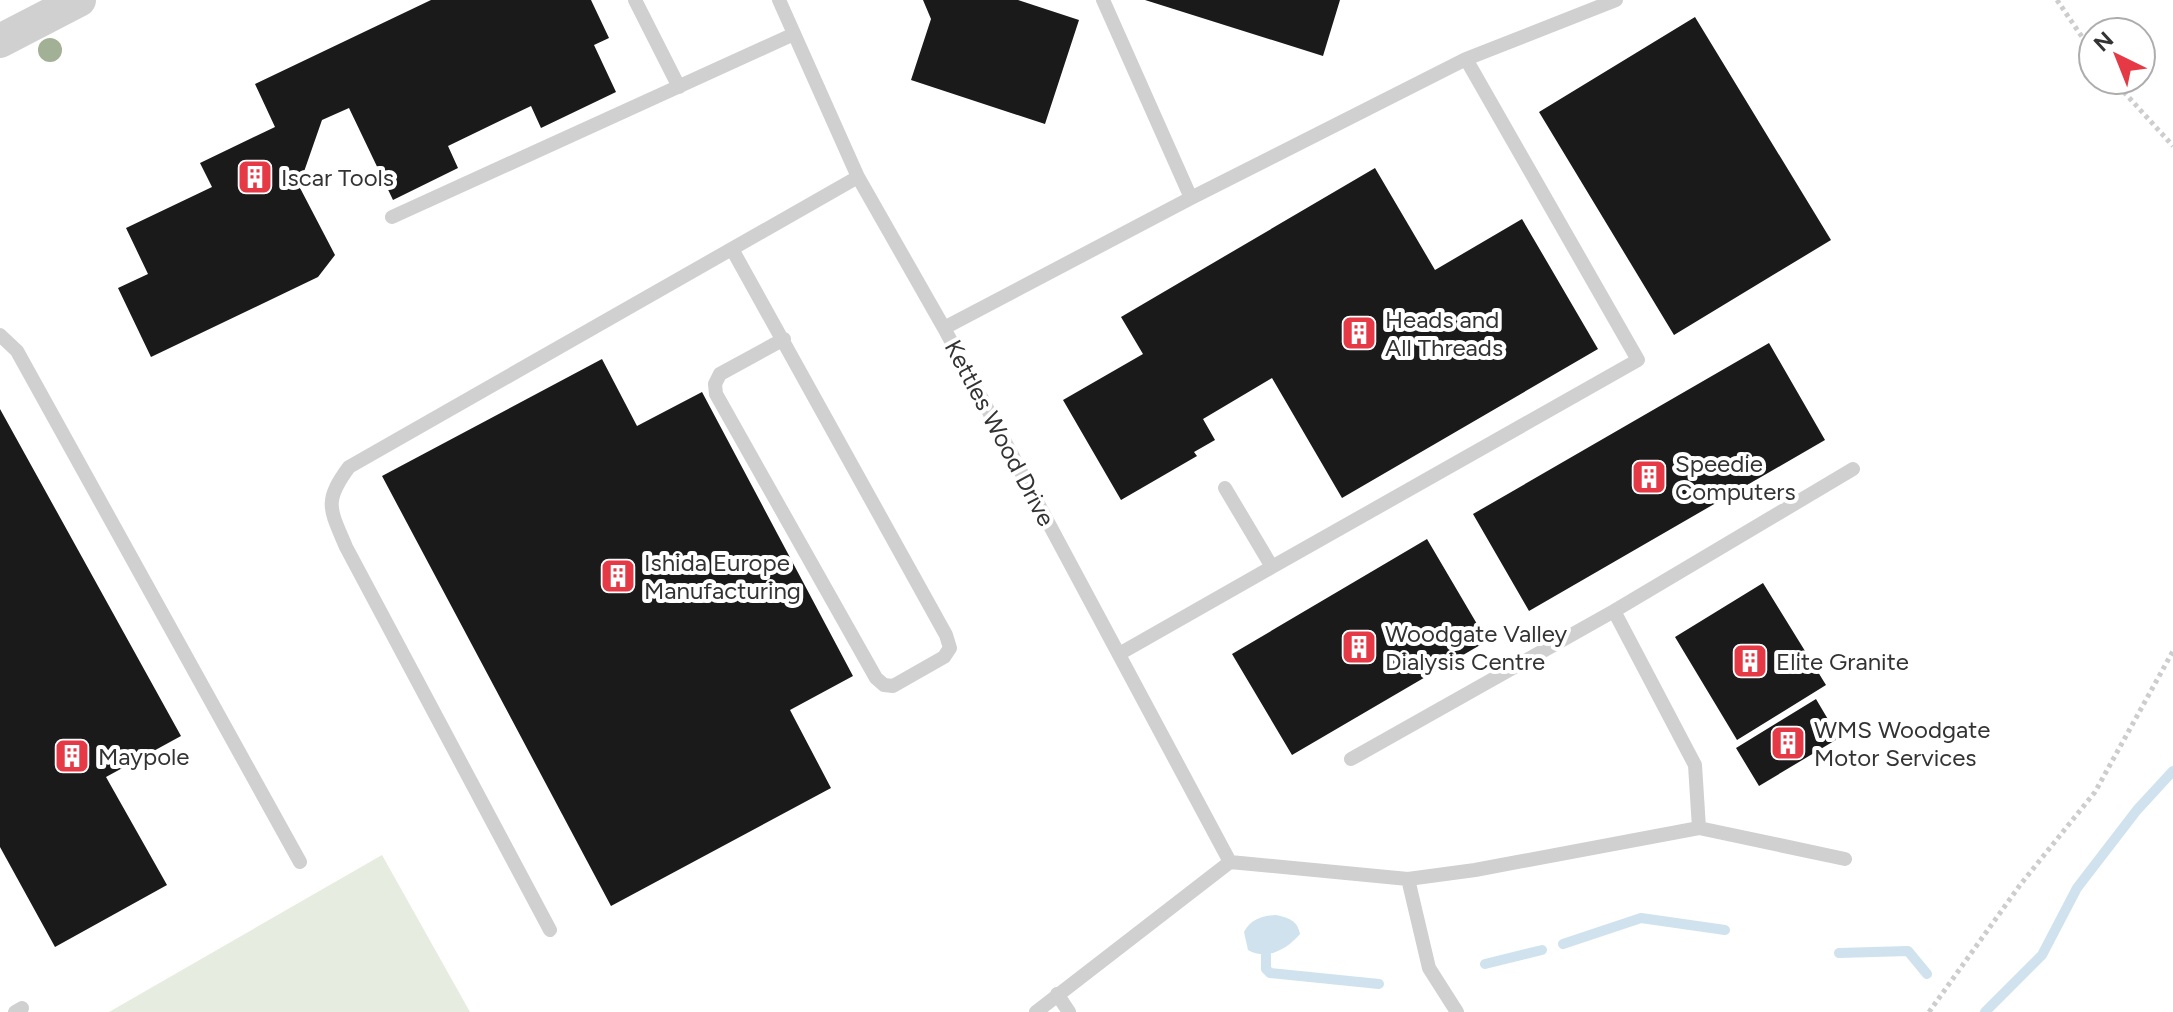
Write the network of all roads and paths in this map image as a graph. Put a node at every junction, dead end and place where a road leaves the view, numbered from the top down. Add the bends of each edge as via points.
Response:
1 (79, 0) edge
2 (635, 0) edge
3 (779, 0) edge
4 (1103, 0) edge
5 (1615, 0) edge
6 (2057, 0) edge
7 (2077, 29) edge
8 (794, 34) junction
9 (0, 41) edge
10 (1466, 59) junction
11 (679, 87) junction
12 (2128, 96) edge
13 (2173, 146) edge
14 (858, 177) junction
15 (1191, 198) junction
16 (392, 217) dead end
17 (732, 249) junction
18 (944, 328) junction
19 (0, 335) edge
20 (784, 339) junction
21 (1853, 469) dead end
22 (1225, 488) dead end
23 (1272, 567) junction
24 (1614, 611) junction
25 (2173, 651) edge
26 (1119, 654) junction
27 (1351, 759) dead end
28 (1699, 828) junction
29 (1845, 859) dead end
30 (300, 862) dead end
31 (1230, 862) junction
32 (1408, 879) junction
33 (550, 930) dead end
34 (1057, 994) junction
35 (1036, 1012) edge
36 (1069, 1012) edge
37 (1457, 1012) edge
38 (1929, 1012) edge

1 - 9 street
2 - 11 lane
3 - 8 lane, Kettles Wood Drive
4 - 15 lane
5 - 10 lane
6 - 7 path
8 - 11 lane
8 - 14 lane, Kettles Wood Drive
10 - 15 lane
10 - 23 lane via 1638,360
11 - 16 lane
12 - 13 path
14 - 17 lane
14 - 18 lane, Kettles Wood Drive
15 - 18 lane
17 - 20 lane
17 - 33 lane via 349,467 334,488 330,511 346,547
18 - 26 lane, Kettles Wood Drive
19 - 30 lane via 17,351
20 - 20 lane via 720,374 716,394 876,678 893,686 944,657 950,648 946,635
21 - 24 lane
22 - 23 lane
23 - 26 lane
24 - 27 lane
24 - 28 lane via 1695,765
25 - 38 path via 2095,792
26 - 31 lane, Kettles Wood Drive
28 - 29 lane
28 - 32 lane
31 - 32 lane
31 - 34 lane
32 - 37 lane via 1429,968
34 - 35 lane
34 - 36 lane

